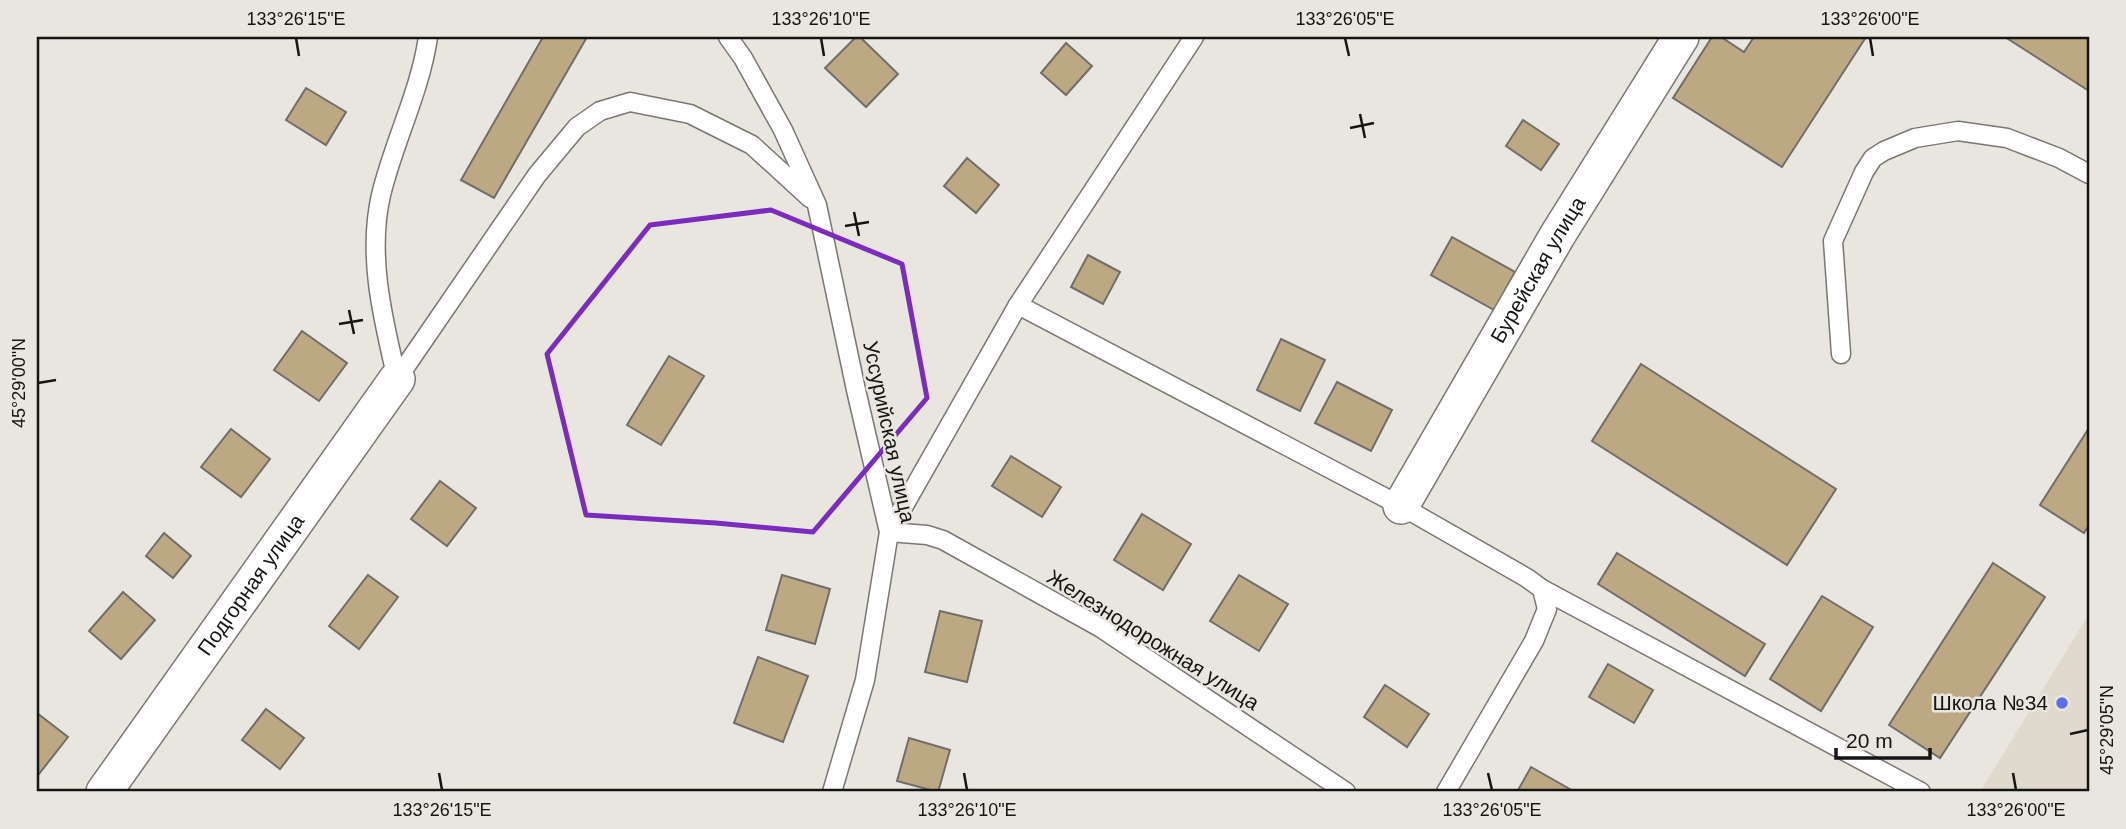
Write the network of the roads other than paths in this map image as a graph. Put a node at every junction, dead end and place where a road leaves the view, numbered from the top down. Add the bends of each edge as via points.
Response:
1 (428, 37) edge
2 (728, 37) edge
3 (1194, 37) edge
4 (1681, 37) edge
5 (2089, 174) edge
6 (817, 205) junction
7 (1018, 305) junction
8 (1841, 354) dead end
9 (397, 379) junction
10 (1401, 506) junction
11 (889, 532) junction
12 (1542, 589) junction
13 (104, 792) edge
14 (832, 792) edge
15 (1346, 792) edge
16 (1446, 792) edge
17 (1921, 792) edge

1 - 9 lane via 424,63 381,196 375,253 382,316
2 - 6 lane, Уссурийская улица via 783,130
3 - 7 lane
4 - 10 street, Бурейская улица via 1557,236
5 - 8 lane via 2007,138 1958,131 1915,138 1873,158 1833,241
6 - 9 lane via 752,145 691,114 630,102 600,111 577,127 537,175
6 - 11 lane, Уссурийская улица
7 - 10 lane
7 - 11 lane
9 - 13 street, Подгорная улица
10 - 12 lane
11 - 14 lane, Уссурийская улица via 865,680
11 - 15 lane, Железнодорожная улица via 943,540 1101,628
12 - 16 lane via 1547,609 1534,641
12 - 17 lane

